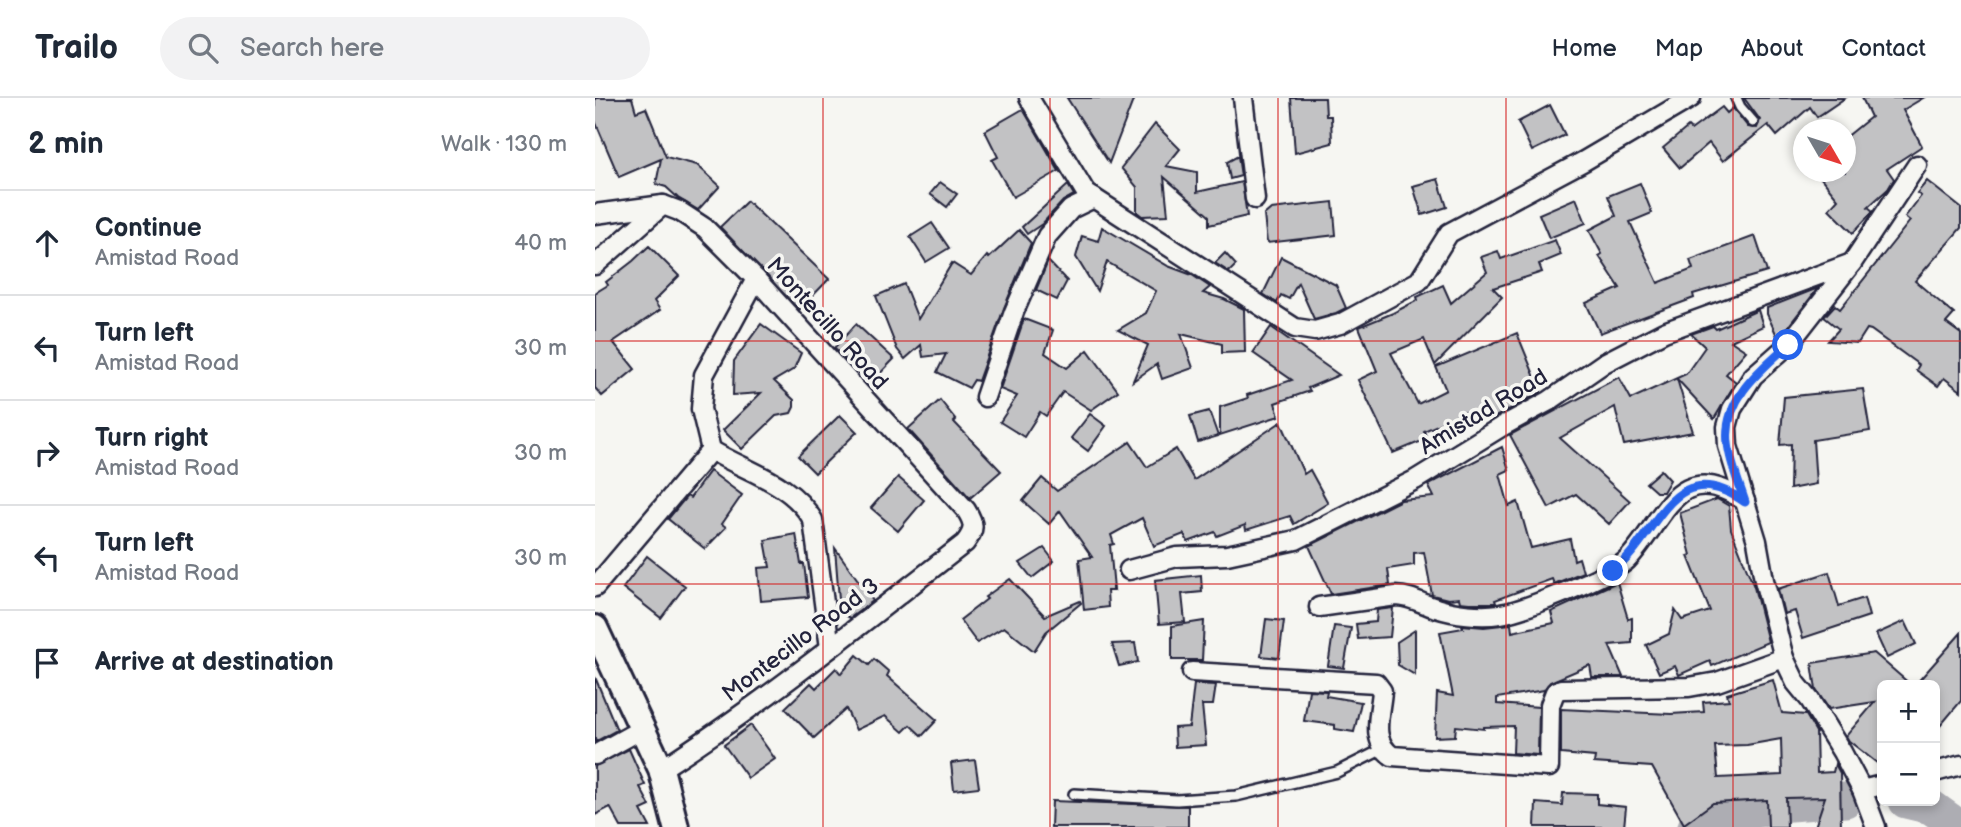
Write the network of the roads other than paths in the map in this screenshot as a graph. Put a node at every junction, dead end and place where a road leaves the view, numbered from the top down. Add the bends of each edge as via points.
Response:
1 (1029, 98) edge
2 (1243, 98) edge
3 (1691, 98) edge
4 (1736, 98) edge
5 (1753, 122) dead end
6 (1917, 165) dead end
7 (1094, 198) junction
8 (1255, 199) dead end
9 (663, 205) junction
10 (595, 214) edge
11 (1852, 263) junction
12 (595, 265) edge
13 (756, 279) junction
14 (985, 397) dead end
15 (711, 450) junction
16 (1745, 502) junction
17 (965, 543) joint
18 (1129, 570) dead end
19 (595, 587) edge
20 (1319, 607) dead end
21 (595, 628) edge
22 (830, 648) junction
23 (1784, 658) junction
24 (1192, 672) dead end
25 (642, 729) junction
26 (1383, 749) junction
27 (595, 755) edge
28 (1961, 765) edge
29 (661, 769) junction
30 (1940, 771) edge
31 (1877, 786) edge
32 (1862, 790) junction
33 (1074, 794) dead end
34 (676, 827) edge
35 (1876, 827) edge

1 - 7 street via 1083,188
2 - 8 street
3 - 7 street via 1449,233 1419,281 1340,324 1315,331 1295,328
4 - 5 lane
6 - 11 street
7 - 14 street via 1071,209 1047,236
9 - 10 street
9 - 12 street
9 - 13 street, Montecillo Road via 705,228
11 - 16 street via 1788,345 1753,376 1732,409 1728,446
11 - 18 street, Amistad Road via 1664,332 1604,363 1415,480 1296,540 1227,555 1177,557
13 - 15 street via 704,375 701,408
13 - 17 street, Montecillo Road via 966,510 974,526
15 - 19 street
15 - 22 street via 775,482 805,506 817,536
16 - 20 street via 1718,486 1696,487 1676,496 1627,560 1613,571 1499,614 1459,613 1408,596
16 - 23 street
17 - 22 street, Montecillo Road 3
21 - 25 main road
22 - 29 street, Montecillo Road 3
23 - 26 street via 1689,687 1561,689 1550,705 1549,767 1392,756
23 - 32 street
24 - 26 street via 1376,683 1382,691 1378,739
25 - 27 street
25 - 29 main road
26 - 33 lane via 1337,772 1236,796 1177,800
28 - 30 street
29 - 34 main road
31 - 32 street
32 - 35 street

